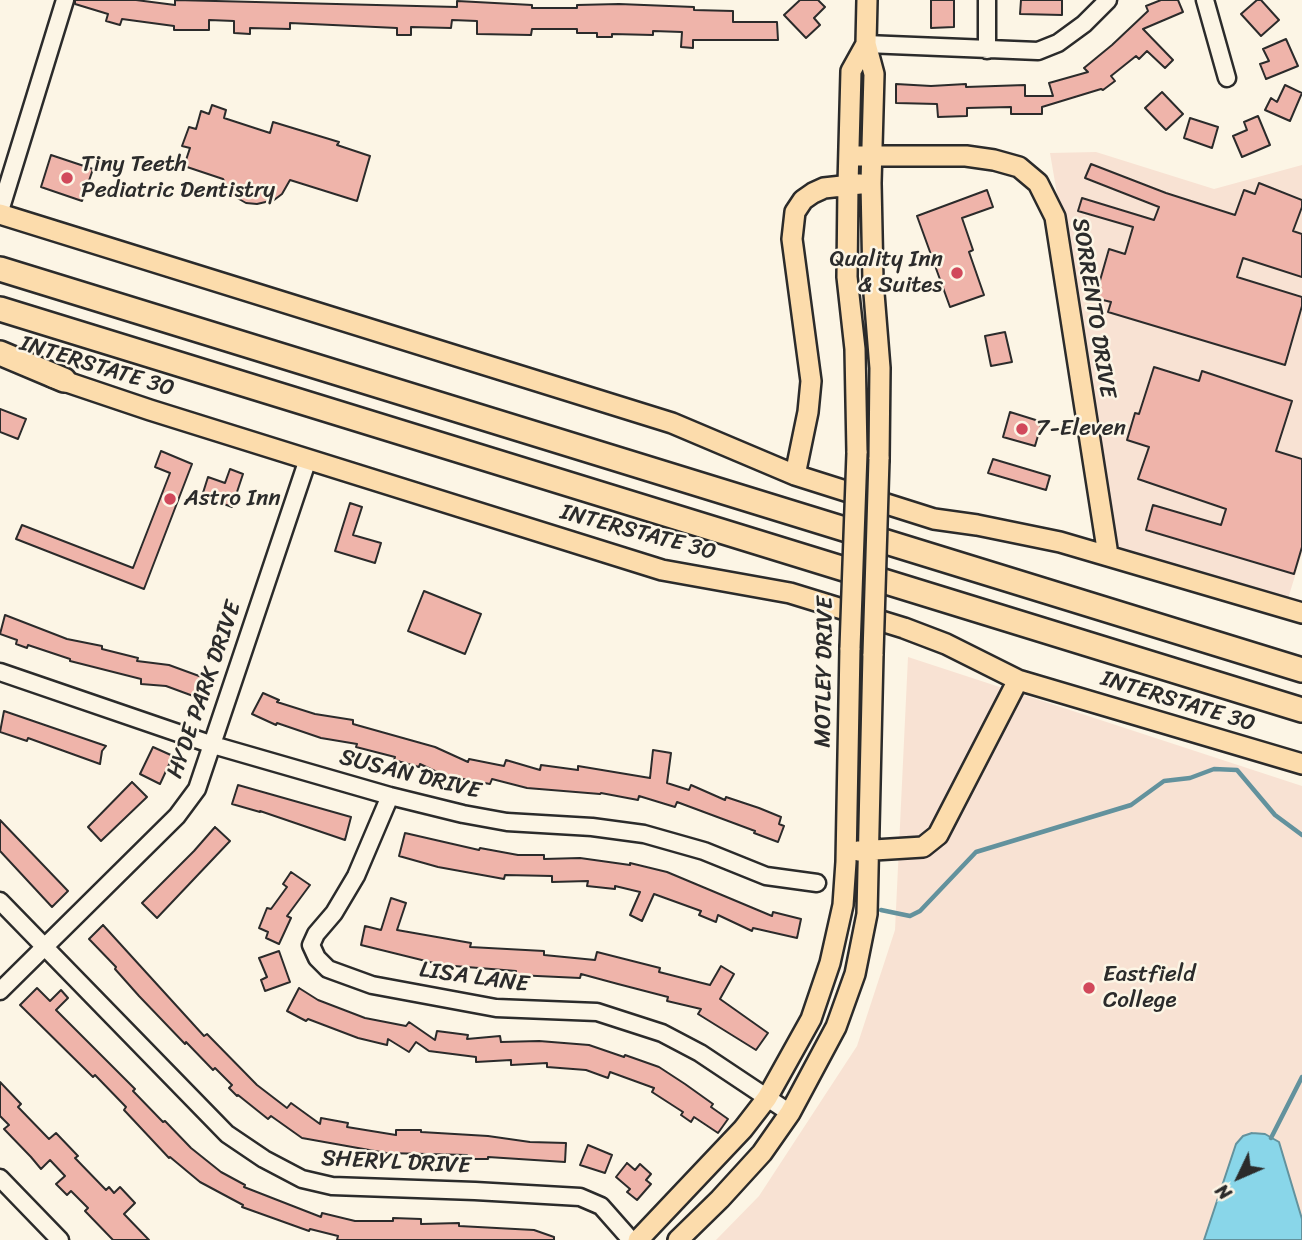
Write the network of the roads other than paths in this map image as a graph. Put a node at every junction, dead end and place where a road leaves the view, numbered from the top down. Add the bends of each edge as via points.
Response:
1 (65, 0) edge
2 (867, 0) edge
3 (987, 0) edge
4 (1108, 0) edge
5 (1205, 0) edge
6 (866, 44) junction
7 (987, 50) junction
8 (1227, 78) dead end
9 (849, 156) junction
10 (872, 156) junction
11 (871, 183) junction
12 (848, 185) junction
13 (0, 213) edge
14 (0, 268) edge
15 (0, 309) edge
16 (0, 353) edge
17 (0, 363) edge
18 (64, 380) junction
19 (308, 458) junction
20 (795, 475) junction
21 (1108, 555) junction
22 (1302, 613) edge
23 (1302, 670) edge
24 (0, 672) edge
25 (1018, 680) junction
26 (1302, 710) edge
27 (213, 745) junction
28 (1302, 764) edge
29 (390, 796) junction
30 (847, 851) junction
31 (870, 851) junction
32 (817, 883) dead end
33 (0, 901) edge
34 (46, 947) junction
35 (0, 991) edge
36 (767, 1098) junction
37 (790, 1113) junction
38 (0, 1178) edge
39 (60, 1240) edge
40 (631, 1240) edge
41 (638, 1240) edge
42 (678, 1240) edge

1 - 13 street
2 - 6 main road, MOTLEY DRIVE
3 - 7 street
4 - 7 street via 1058,43 1038,51
5 - 8 street
6 - 7 street
6 - 9 main road, MOTLEY DRIVE via 852,71
6 - 10 main road, MOTLEY DRIVE via 874,74
9 - 10 main road, SORRENTO DRIVE
9 - 12 main road, MOTLEY DRIVE
10 - 11 main road, MOTLEY DRIVE
10 - 21 main road, SORRENTO DRIVE via 994,160 1019,167 1038,183 1055,217
11 - 12 main road
11 - 31 main road, MOTLEY DRIVE, bridge via 880,368
12 - 20 main road via 813,193 795,212 810,382
12 - 30 main road, MOTLEY DRIVE, bridge via 847,276 855,349 857,453
13 - 20 main road via 672,423
14 - 23 highway
15 - 26 highway
16 - 18 highway
17 - 18 main road, INTERSTATE 30
18 - 19 main road, INTERSTATE 30
19 - 25 main road, INTERSTATE 30 via 662,570 790,593 904,628
19 - 27 street, HYDE PARK DRIVE
20 - 21 main road via 934,519 1045,538
21 - 22 main road
24 - 27 street, SUSAN DRIVE
25 - 28 main road, INTERSTATE 30
25 - 31 main road via 938,835 923,848
27 - 29 street, SUSAN DRIVE
27 - 34 street, HYDE PARK DRIVE via 197,789 177,816
29 - 32 street, SUSAN DRIVE via 507,822 644,834 704,851 766,877
29 - 36 street, LISA LANE via 356,876 311,945 328,970 372,985 496,1008 597,1012 662,1033
30 - 31 main road
30 - 36 main road, MOTLEY DRIVE via 843,905 830,963 811,1019
31 - 37 main road, MOTLEY DRIVE via 867,914 855,974 836,1027
33 - 34 street, SHERYL DRIVE
34 - 35 street, HYDE PARK DRIVE
34 - 40 street, SHERYL DRIVE via 228,1134 302,1179 332,1186 580,1197 601,1206
36 - 37 street, LISA LANE
36 - 41 main road, MOTLEY DRIVE via 720,1156
37 - 42 main road, MOTLEY DRIVE via 762,1153
38 - 39 street

